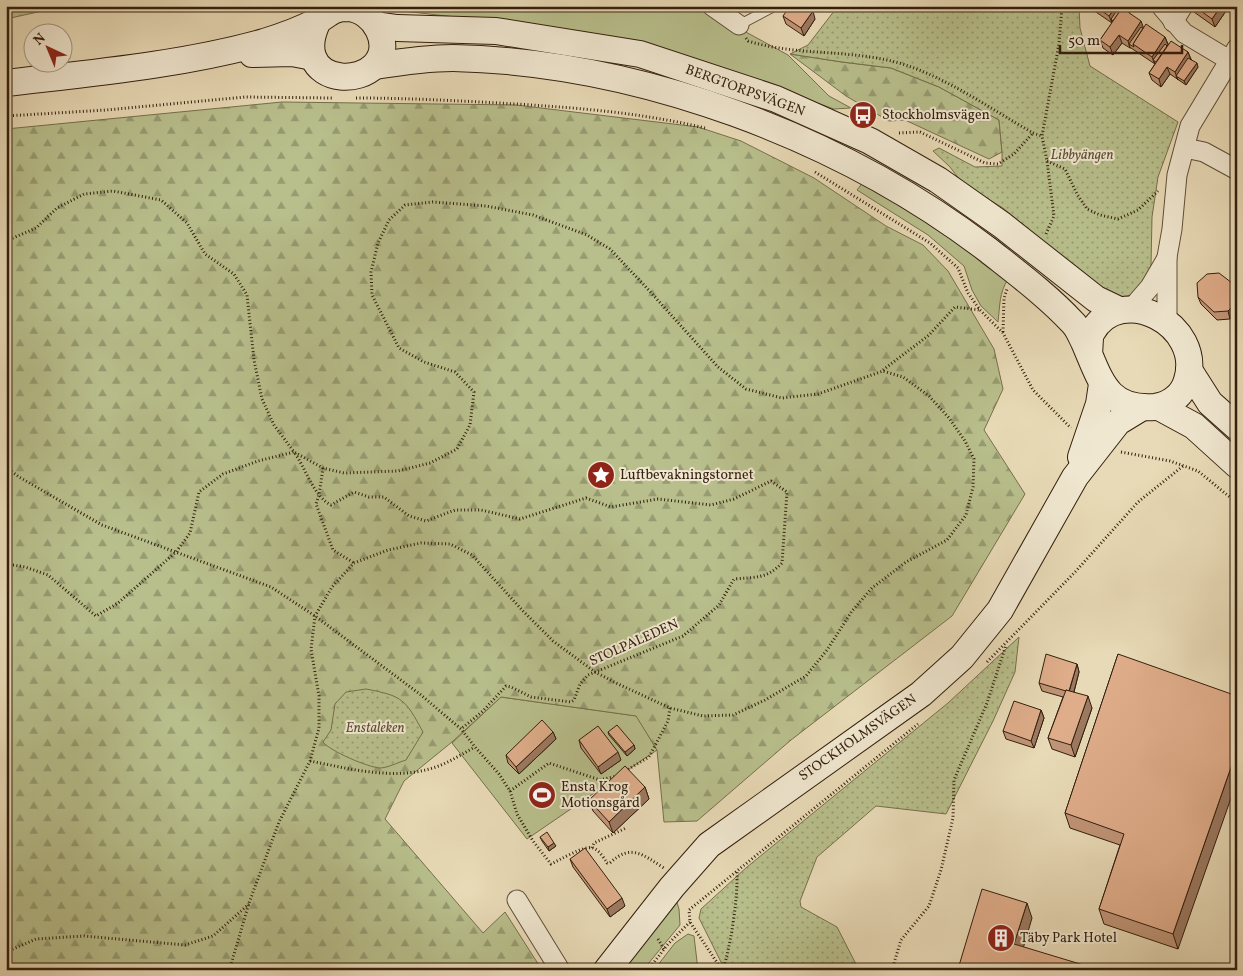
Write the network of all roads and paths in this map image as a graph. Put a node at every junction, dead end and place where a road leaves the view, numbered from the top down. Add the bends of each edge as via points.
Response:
1 (712, 6) edge
2 (775, 6) edge
3 (1062, 6) edge
4 (1161, 6) edge
5 (325, 13) edge
6 (372, 13) edge
7 (1178, 14) edge
8 (739, 25) junction
9 (1233, 54) edge
10 (207, 55) junction
11 (313, 57) junction
12 (375, 66) junction
13 (6, 83) edge
14 (342, 98) dead end
15 (351, 98) dead end
16 (6, 116) edge
17 (706, 128) dead end
18 (1033, 133) junction
19 (896, 134) dead end
20 (1042, 136) junction
21 (1185, 148) junction
22 (1047, 161) junction
23 (1237, 170) edge
24 (813, 171) dead end
25 (1176, 189) junction
26 (1043, 239) dead end
27 (6, 241) edge
28 (1167, 257) junction
29 (1011, 280) dead end
30 (1125, 309) junction
31 (980, 310) junction
32 (1168, 322) junction
33 (1003, 333) junction
34 (1089, 353) junction
35 (1189, 370) junction
36 (883, 371) junction
37 (1102, 384) junction
38 (1150, 407) junction
39 (1237, 427) edge
40 (1076, 433) dead end
41 (1113, 450) dead end
42 (294, 452) junction
43 (1237, 465) edge
44 (6, 467) edge
45 (324, 468) junction
46 (1075, 477) junction
47 (319, 495) junction
48 (1237, 503) edge
49 (176, 552) junction
50 (354, 563) junction
51 (6, 564) edge
52 (316, 616) junction
53 (1007, 643) dead end
54 (595, 672) junction
55 (670, 708) junction
56 (462, 729) junction
57 (475, 748) junction
58 (310, 762) junction
59 (510, 791) junction
60 (626, 828) dead end
61 (592, 848) junction
62 (737, 871) dead end
63 (672, 887) junction
64 (517, 900) dead end
65 (249, 903) junction
66 (693, 907) dead end
67 (690, 922) junction
68 (7, 952) edge
69 (227, 970) edge
70 (560, 970) edge
71 (607, 970) edge
72 (648, 970) edge
73 (722, 970) edge
74 (892, 970) edge

1 - 8 street
2 - 8 lane
3 - 20 path via 1059,44
4 - 7 street
5 - 6 main road, BERGTORPSVÄGEN via 348,8
5 - 10 main road, BERGTORPSVÄGEN via 265,41
5 - 11 main road via 313,32
6 - 12 main road via 383,40 382,53
6 - 30 main road, BERGTORPSVÄGEN via 397,28 496,30 640,54 776,99 870,141 938,180 1096,299
7 - 9 street via 1184,33
8 - 18 path via 748,41 765,46 886,60 921,70
9 - 21 street via 1190,126
10 - 11 main road, BERGTORPSVÄGEN via 292,53
10 - 13 main road, BERGTORPSVÄGEN
11 - 12 main road, BERGTORPSVÄGEN via 329,74 343,78 355,77
12 - 34 main road, BERGTORPSVÄGEN via 451,58 542,64 635,84 728,110 819,149 893,186 962,230 1076,325
14 - 16 path via 245,98
15 - 17 path via 419,98 600,110 669,119
18 - 19 path via 1014,154 998,164 985,162 920,132
18 - 20 path
20 - 22 path
21 - 23 street via 1204,152
21 - 25 street
22 - 25 path via 1065,169 1087,209 1118,219 1138,210 1160,189
22 - 26 path via 1054,216
24 - 31 path via 930,243 958,268 968,293
25 - 28 street
27 - 42 path via 36,228 57,208 84,194 113,191 161,200 188,223 205,254 234,274 247,295 262,399 274,425
28 - 30 street via 1150,287
28 - 32 street
29 - 33 path via 1004,298
30 - 32 main road via 1154,314
30 - 34 main road via 1103,319 1091,333
31 - 33 path
31 - 36 path via 955,307 929,335
32 - 35 main road via 1184,344
33 - 40 path via 1033,390
34 - 37 main road
35 - 38 main road via 1186,384 1175,400
35 - 39 main road via 1210,403
36 - 45 path via 818,394 782,398 746,389 718,367 610,249 587,235 532,216 486,206 432,202 405,205 389,220 378,243 371,272 372,295 399,348 424,362 455,372 474,392 470,424 456,449 430,463 398,471 344,473
36 - 55 path via 902,378 929,396 965,441 974,459 966,515 947,540 906,562 872,588 806,676 733,715 702,716
37 - 38 main road via 1111,396 1125,404
37 - 46 main road, STOCKHOLMSVÄGEN via 1099,404
38 - 43 main road via 1194,426
38 - 46 main road, STOCKHOLMSVÄGEN via 1118,422
41 - 48 path via 1170,461 1198,471
42 - 45 path
42 - 47 path
42 - 49 path via 223,474 199,492 190,533
44 - 49 path via 102,525
45 - 47 path
46 - 63 main road, STOCKHOLMSVÄGEN via 1000,610 962,657 921,694 709,845
47 - 50 path via 316,504 332,550
47 - 54 path, STOLPALEDEN via 331,505 354,492 384,497 409,516 426,521 454,510 480,510 520,518 586,498 611,507 658,499 711,505 734,499 770,481 787,492 782,563 772,573 734,579 719,605 683,636
49 - 51 path via 118,602 96,616 48,575
49 - 52 path via 271,588
50 - 52 path via 332,587
50 - 54 path via 388,550 421,543 450,544 472,555 553,641
52 - 56 path
52 - 58 path via 311,649 319,696 319,728
53 - 74 path via 987,703 954,780 953,818 929,906 902,940
54 - 55 path
54 - 56 path, STOLPALEDEN via 580,684 571,702 531,697 506,686
55 - 59 path via 668,720 649,757 616,776 600,780 549,763
56 - 57 path
57 - 58 path via 436,767 397,774
57 - 59 path
58 - 65 path via 279,822
59 - 61 path via 517,814 551,864 586,847
60 - 61 path via 594,842
61 - 63 path via 607,863 629,852 643,855 668,871 664,880
62 - 73 path via 727,956
63 - 71 main road, STOCKHOLMSVÄGEN
64 - 70 street
65 - 68 path via 213,936 185,945 84,936 36,939
65 - 69 path
66 - 67 path via 689,910
67 - 72 path
67 - 73 path

